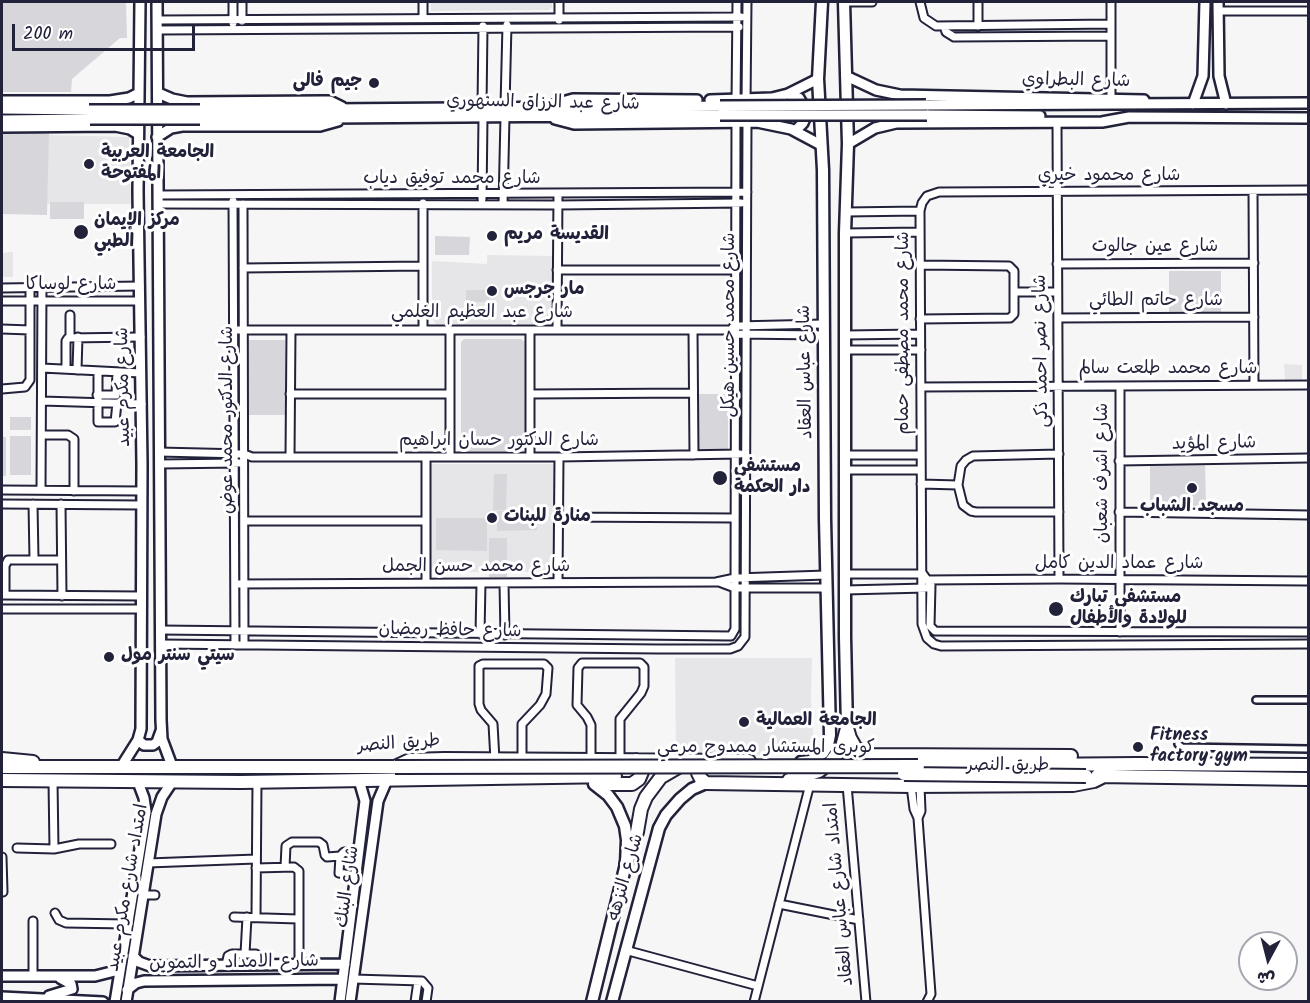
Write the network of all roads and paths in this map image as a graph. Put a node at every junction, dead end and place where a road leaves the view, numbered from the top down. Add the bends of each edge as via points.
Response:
1 (140, 2) edge
2 (157, 2) edge
3 (233, 2) edge
4 (242, 2) edge
5 (423, 2) edge
6 (559, 2) edge
7 (737, 2) edge
8 (747, 2) edge
9 (822, 2) edge
10 (844, 2) edge
11 (872, 2) edge
12 (920, 2) edge
13 (978, 2) edge
14 (1111, 2) edge
15 (1204, 2) edge
16 (1218, 6) edge
17 (1308, 11) edge
18 (736, 17) junction
19 (746, 17) junction
20 (423, 18) junction
21 (483, 18) junction
22 (507, 18) junction
23 (559, 18) junction
24 (233, 19) junction
25 (242, 19) junction
26 (157, 20) junction
27 (1111, 24) junction
28 (944, 26) junction
29 (978, 26) junction
30 (736, 27) junction
31 (746, 27) junction
32 (483, 28) junction
33 (507, 28) junction
34 (559, 28) junction
35 (233, 29) junction
36 (242, 29) junction
37 (157, 30) junction
38 (1111, 36) junction
39 (846, 76) junction
40 (1203, 76) junction
41 (1219, 76) junction
42 (818, 79) junction
43 (876, 90) junction
44 (139, 93) junction
45 (158, 93) junction
46 (788, 94) junction
47 (1111, 98) junction
48 (741, 100) junction
49 (2, 101) edge
50 (105, 101) junction
51 (187, 102) junction
52 (1308, 103) edge
53 (1194, 104) junction
54 (1226, 104) junction
55 (1154, 105) junction
56 (505, 106) junction
57 (482, 107) junction
58 (2, 109) edge
59 (926, 110) junction
60 (550, 112) junction
61 (343, 113) junction
62 (483, 117) junction
63 (505, 117) junction
64 (1129, 117) junction
65 (1308, 118) edge
66 (2, 120) edge
67 (736, 121) junction
68 (747, 121) junction
69 (1057, 122) junction
70 (107, 126) junction
71 (186, 126) junction
72 (2, 127) edge
73 (871, 130) junction
74 (795, 131) junction
75 (138, 134) junction
76 (157, 137) junction
77 (848, 144) junction
78 (821, 145) junction
79 (1308, 190) edge
80 (1253, 191) junction
81 (736, 192) junction
82 (747, 192) junction
83 (1057, 192) junction
84 (482, 194) junction
85 (503, 194) junction
86 (558, 194) junction
87 (233, 195) junction
88 (243, 195) junction
89 (424, 195) junction
90 (158, 200) junction
91 (736, 202) junction
92 (747, 202) junction
93 (423, 205) junction
94 (482, 205) junction
95 (503, 205) junction
96 (558, 205) junction
97 (233, 206) junction
98 (243, 206) junction
99 (920, 211) junction
100 (845, 212) junction
101 (920, 232) junction
102 (845, 233) junction
103 (1254, 263) junction
104 (1057, 264) junction
105 (920, 265) junction
106 (423, 266) junction
107 (243, 268) junction
108 (557, 270) junction
109 (736, 270) junction
110 (140, 286) junction
111 (2, 288) edge
112 (30, 288) junction
113 (42, 288) junction
114 (1014, 292) junction
115 (1058, 292) junction
116 (2, 301) edge
117 (30, 301) junction
118 (42, 301) junction
119 (140, 301) junction
120 (70, 315) dead end
121 (1254, 317) junction
122 (1058, 318) junction
123 (920, 319) junction
124 (747, 326) junction
125 (2, 329) edge
126 (423, 329) junction
127 (557, 329) junction
128 (823, 329) junction
129 (30, 330) junction
130 (235, 330) junction
131 (244, 330) junction
132 (291, 330) junction
133 (450, 330) junction
134 (530, 330) junction
135 (693, 330) junction
136 (734, 330) junction
137 (747, 334) junction
138 (920, 334) junction
139 (845, 335) junction
140 (141, 336) junction
141 (74, 337) junction
142 (846, 350) junction
143 (921, 350) junction
144 (42, 368) junction
145 (66, 369) junction
146 (77, 370) junction
147 (98, 371) junction
148 (117, 372) junction
149 (141, 373) junction
150 (1308, 384) edge
151 (1254, 385) junction
152 (1058, 386) junction
153 (1120, 386) junction
154 (921, 387) junction
155 (2, 389) edge
156 (693, 393) junction
157 (290, 394) junction
158 (450, 394) junction
159 (530, 394) junction
160 (97, 399) junction
161 (42, 401) junction
162 (117, 403) junction
163 (142, 404) junction
164 (42, 435) junction
165 (159, 452) junction
166 (235, 453) junction
167 (736, 454) junction
168 (746, 454) junction
169 (1059, 454) junction
170 (248, 455) junction
171 (694, 455) junction
172 (845, 455) junction
173 (921, 455) junction
174 (290, 457) junction
175 (426, 457) junction
176 (450, 457) junction
177 (530, 457) junction
178 (559, 457) junction
179 (1308, 458) edge
180 (1119, 461) junction
181 (235, 463) junction
182 (244, 463) junction
183 (159, 464) junction
184 (845, 470) junction
185 (921, 470) junction
186 (921, 484) junction
187 (958, 485) junction
188 (2, 490) edge
189 (41, 490) junction
190 (72, 491) junction
191 (142, 491) junction
192 (2, 504) edge
193 (33, 504) junction
194 (61, 504) junction
195 (70, 504) junction
196 (142, 505) junction
197 (1059, 512) junction
198 (1119, 512) junction
199 (1308, 515) edge
200 (560, 517) junction
201 (735, 519) junction
202 (244, 521) junction
203 (426, 521) junction
204 (34, 560) junction
205 (61, 560) junction
206 (845, 574) junction
207 (826, 575) junction
208 (735, 578) junction
209 (744, 578) junction
210 (925, 578) junction
211 (1059, 579) junction
212 (1119, 580) junction
213 (1308, 581) edge
214 (558, 582) junction
215 (716, 582) junction
216 (480, 583) junction
217 (504, 583) junction
218 (235, 584) junction
219 (244, 584) junction
220 (426, 584) junction
221 (735, 588) junction
222 (744, 588) junction
223 (827, 588) junction
224 (924, 590) junction
225 (845, 591) junction
226 (3, 595) edge
227 (62, 596) junction
228 (126, 596) junction
229 (141, 596) junction
230 (2, 609) edge
231 (127, 609) junction
232 (141, 609) junction
233 (160, 630) junction
234 (236, 631) junction
235 (244, 631) junction
236 (1033, 632) junction
237 (1050, 632) junction
238 (1120, 632) junction
239 (1308, 632) edge
240 (480, 634) junction
241 (505, 634) junction
242 (730, 636) joint
243 (719, 637) junction
244 (160, 644) junction
245 (1308, 644) edge
246 (235, 645) junction
247 (244, 645) junction
248 (1032, 645) junction
249 (1048, 645) junction
250 (738, 646) joint
251 (719, 649) junction
252 (1256, 700) dead end
253 (1308, 700) edge
254 (848, 728) junction
255 (161, 731) junction
256 (138, 740) junction
257 (1178, 744) dead end
258 (1308, 748) edge
259 (873, 755) junction
260 (2, 759) edge
261 (495, 759) junction
262 (522, 760) junction
263 (591, 760) junction
264 (620, 760) junction
265 (635, 760) junction
266 (706, 760) junction
267 (801, 762) joint
268 (1137, 764) junction
269 (1308, 765) edge
270 (121, 766) junction
271 (172, 766) junction
272 (395, 766) junction
273 (2, 767) edge
274 (52, 768) junction
275 (1104, 776) junction
276 (1308, 779) edge
277 (2, 780) edge
278 (359, 780) junction
279 (388, 780) junction
280 (53, 781) junction
281 (138, 782) junction
282 (172, 782) junction
283 (257, 782) junction
284 (706, 783) junction
285 (779, 783) junction
286 (594, 784) junction
287 (810, 784) junction
288 (847, 785) junction
289 (881, 785) junction
290 (915, 786) junction
291 (2, 788) edge
292 (145, 803) junction
293 (159, 806) junction
294 (364, 809) junction
295 (376, 810) junction
296 (111, 844) dead end
297 (17, 848) dead end
298 (54, 849) junction
299 (359, 854) junction
300 (340, 856) junction
301 (2, 857) edge
302 (256, 859) junction
303 (148, 863) junction
304 (626, 864) junction
305 (285, 867) junction
306 (256, 868) junction
307 (356, 876) junction
308 (620, 890) junction
309 (3, 892) edge
310 (144, 895) junction
311 (154, 895) dead end
312 (638, 902) junction
313 (779, 904) junction
314 (55, 913) dead end
315 (234, 917) dead end
316 (247, 917) junction
317 (256, 918) junction
318 (298, 919) junction
319 (859, 920) junction
320 (33, 921) dead end
321 (127, 924) junction
322 (624, 950) junction
323 (245, 954) junction
324 (134, 956) junction
325 (298, 964) junction
326 (328, 964) junction
327 (345, 964) junction
328 (226, 965) junction
329 (260, 965) junction
330 (168, 966) junction
331 (119, 970) junction
332 (2, 976) edge
333 (33, 976) junction
334 (55, 976) junction
335 (348, 979) junction
336 (168, 980) junction
337 (326, 980) junction
338 (418, 981) junction
339 (758, 986) junction
340 (127, 990) junction
341 (2, 997) edge
342 (47, 998) junction
343 (104, 1002) edge
344 (115, 1002) edge
345 (126, 1002) edge
346 (340, 1002) edge
347 (350, 1002) edge
348 (415, 1002) edge
349 (426, 1002) edge
350 (592, 1002) edge
351 (612, 1002) edge
352 (754, 1002) edge
353 (866, 1002) edge
354 (927, 1002) edge

1 - 44 street, شارع مكرم عبيد
2 - 26 street, شارع مكرم عبيد
3 - 24 street
4 - 25 street
5 - 20 street
6 - 23 street
7 - 18 street, شارع محمد حسين هيكل
8 - 19 street, شارع محمد حسين هيكل
9 - 42 main road, شارع عباس العقاد
10 - 11 street
10 - 39 main road, شارع عباس العقاد
12 - 28 street via 927,22
13 - 29 street
14 - 27 street
15 - 40 street
16 - 17 street
16 - 41 street
18 - 19 street
18 - 23 street
18 - 30 street, شارع محمد حسين هيكل
19 - 31 street, شارع محمد حسين هيكل
20 - 21 street
20 - 25 street
21 - 22 street
21 - 32 street
22 - 23 street
22 - 33 street
23 - 34 street
24 - 25 street
24 - 26 street
24 - 35 street
25 - 36 street
26 - 37 street, شارع مكرم عبيد
27 - 29 street
27 - 38 street
28 - 29 street
28 - 38 street via 954,37
30 - 31 street
30 - 34 street
30 - 48 street, شارع محمد حسين هيكل
31 - 48 street, شارع محمد حسين هيكل
32 - 33 street
32 - 36 street
32 - 57 street
33 - 34 street
33 - 56 street
35 - 36 street
35 - 37 street
37 - 45 street, شارع مكرم عبيد
38 - 47 street
39 - 43 street, شارع البطراوي
39 - 77 main road, شارع عباس العقاد
40 - 41 street via 1211,83
40 - 53 street
41 - 54 street
42 - 46 street, شارع عبد الرزاق السنهوري
42 - 78 main road, شارع عباس العقاد
43 - 47 street, شارع البطراوي via 910,96
43 - 73 street via 868,109
44 - 50 street via 123,100
44 - 75 street, شارع مكرم عبيد
45 - 51 street, شارع عبد الرزاق السنهوري
45 - 76 street, شارع مكرم عبيد
46 - 48 street, شارع عبد الرزاق السنهوري
46 - 74 street via 799,98 806,112
47 - 55 street, شارع البطراوي via 1141,99
48 - 60 street, شارع عبد الرزاق السنهوري via 573,99
48 - 67 street, شارع محمد حسين هيكل
48 - 68 street, شارع محمد حسين هيكل
49 - 50 street
50 - 70 street via 112,111
51 - 61 street, شارع عبد الرزاق السنهوري via 330,101
51 - 71 street via 181,113
52 - 54 street, شارع البطراوي
53 - 54 street, شارع البطراوي
53 - 55 street, شارع البطراوي
55 - 59 street
56 - 57 street, شارع عبد الرزاق السنهوري
56 - 60 street, شارع عبد الرزاق السنهوري
57 - 61 street, شارع عبد الرزاق السنهوري
58 - 61 street, bridge
59 - 60 street, bridge
59 - 64 street
60 - 63 street, شارع عبد الرزاق السنهوري
60 - 67 street, شارع عبد الرزاق السنهوري via 557,121 574,124
61 - 62 street, شارع عبد الرزاق السنهوري
61 - 66 street, bridge
61 - 71 street, شارع عبد الرزاق السنهوري via 335,122 320,126
62 - 63 street, شارع عبد الرزاق السنهوري
62 - 84 street
63 - 85 street
64 - 65 street, شارع البطراوي
64 - 69 street, شارع البطراوي via 1102,122
67 - 68 street, شارع عبد الرزاق السنهوري
67 - 81 street, شارع محمد حسين هيكل
68 - 74 street, شارع عبد الرزاق السنهوري
68 - 82 street, شارع محمد حسين هيكل
69 - 73 street, شارع البطراوي via 896,123
69 - 83 street, شارع نصر احمد ذكى
70 - 72 street
70 - 75 street
71 - 76 street, شارع عبد الرزاق السنهوري via 171,128
73 - 77 street, شارع البطراوي
74 - 78 street, شارع عبد الرزاق السنهوري
75 - 110 street, شارع مكرم عبيد
76 - 90 street, شارع مكرم عبيد
77 - 100 main road, شارع عباس العقاد
78 - 128 main road, شارع عباس العقاد
79 - 80 street, شارع محمود خيري
80 - 83 street, شارع محمود خيري
80 - 103 street
81 - 82 street, شارع محمد توفيق دياب
81 - 86 street, شارع محمد توفيق دياب
81 - 91 street, شارع محمد حسين هيكل
82 - 92 street, شارع محمد حسين هيكل
83 - 99 street, شارع محمود خيري via 939,192 924,199
83 - 104 street, شارع نصر احمد ذكى
84 - 85 street, شارع محمد توفيق دياب
84 - 89 street, شارع محمد توفيق دياب
84 - 94 street
85 - 86 street, شارع محمد توفيق دياب
85 - 95 street
86 - 96 street
87 - 88 street, شارع محمد توفيق دياب
87 - 90 street, شارع محمد توفيق دياب
87 - 97 street, شارع الدكتور محمد عوض
88 - 89 street, شارع محمد توفيق دياب
88 - 98 street, شارع الدكتور محمد عوض
89 - 93 street
90 - 97 street, شارع محمد توفيق دياب
90 - 165 street, شارع مكرم عبيد
91 - 92 street, شارع محمد توفيق دياب
91 - 96 street, شارع محمد توفيق دياب
91 - 109 street, شارع محمد حسين هيكل
92 - 124 street, شارع محمد حسين هيكل
93 - 94 street, شارع محمد توفيق دياب
93 - 98 street, شارع محمد توفيق دياب
93 - 106 street
94 - 95 street, شارع محمد توفيق دياب
95 - 96 street, شارع محمد توفيق دياب
96 - 108 street
97 - 98 street, شارع محمد توفيق دياب
97 - 130 street, شارع الدكتور محمد عوض
98 - 107 street, شارع الدكتور محمد عوض
99 - 100 street
99 - 101 street, شارع محمد مصطفى حمام
100 - 102 main road, شارع عباس العقاد
101 - 102 street
101 - 105 street, شارع محمد مصطفى حمام
102 - 139 main road, شارع عباس العقاد
103 - 104 street, شارع عين جالوت
103 - 121 street
104 - 115 street, شارع نصر احمد ذكى
105 - 114 street via 1009,266 1014,271
105 - 123 street, شارع محمد مصطفى حمام
106 - 107 street
106 - 126 street
107 - 131 street, شارع الدكتور محمد عوض
108 - 109 street
108 - 127 street
109 - 136 street, شارع محمد حسين هيكل
110 - 113 street, شارع لوساكا
110 - 119 street, شارع مكرم عبيد
111 - 112 street, شارع لوساكا
112 - 113 street, شارع لوساكا
112 - 117 street
113 - 118 street
114 - 115 street
114 - 123 street via 1014,314 1010,318
115 - 122 street, شارع نصر احمد ذكى
116 - 117 street, شارع لوساكا
117 - 118 street, شارع لوساكا
117 - 129 street
118 - 119 street, شارع لوساكا
118 - 144 street
119 - 140 street, شارع مكرم عبيد
120 - 141 street
121 - 122 street, شارع حاتم الطائي
121 - 151 street
122 - 152 street, شارع نصر احمد ذكى
123 - 138 street, شارع محمد مصطفى حمام
124 - 128 street, شارع عبد العظيم الغلمي
124 - 136 street, شارع عبد العظيم الغلمي
124 - 137 street, شارع محمد حسين هيكل
125 - 129 street
126 - 132 street, شارع عبد العظيم الغلمي
126 - 133 street, شارع عبد العظيم الغلمي
127 - 134 street, شارع عبد العظيم الغلمي
127 - 135 street, شارع عبد العظيم الغلمي
128 - 137 street, شارع عبد العظيم الغلمي
128 - 207 main road, شارع عباس العقاد
129 - 155 street via 28,384 21,389
130 - 131 street, شارع عبد العظيم الغلمي
130 - 166 street, شارع الدكتور محمد عوض
131 - 132 street, شارع عبد العظيم الغلمي
131 - 170 street, شارع الدكتور محمد عوض
132 - 157 street
133 - 134 street, شارع عبد العظيم الغلمي
133 - 158 street
134 - 159 street
135 - 136 street, شارع عبد العظيم الغلمي
135 - 156 street
136 - 137 street, شارع عبد العظيم الغلمي
136 - 167 street, شارع محمد حسين هيكل
137 - 168 street, شارع محمد حسين هيكل
138 - 139 street
138 - 143 street, شارع محمد مصطفى حمام
139 - 142 main road, شارع عباس العقاد
140 - 141 street
140 - 149 street, شارع مكرم عبيد
141 - 145 street via 66,341
141 - 146 street
142 - 143 street
142 - 172 main road, شارع عباس العقاد
143 - 154 street, شارع محمد مصطفى حمام
144 - 145 street
144 - 161 street
145 - 146 street
146 - 147 street
147 - 148 street
147 - 160 street
148 - 149 street
148 - 160 street via 116,395
149 - 163 street, شارع مكرم عبيد
150 - 151 street, شارع محمد طلعت سالم
151 - 153 street, شارع محمد طلعت سالم
152 - 153 street, شارع محمد طلعت سالم
152 - 154 street, شارع محمد طلعت سالم
152 - 169 street, شارع نصر احمد ذكى
153 - 180 street, شارع اشرف شعبان
154 - 173 street, شارع محمد مصطفى حمام
156 - 159 street
156 - 171 street
157 - 158 street
157 - 174 street
158 - 176 street
159 - 177 street
160 - 161 street
160 - 162 street
160 - 162 street via 97,420 107,423 116,420
161 - 164 street
162 - 163 street
163 - 191 street, شارع مكرم عبيد
164 - 189 street
164 - 190 street via 68,435 74,439
165 - 166 street, شارع الدكتور حسان ابراهيم
165 - 183 street, شارع مكرم عبيد
166 - 170 street, شارع الدكتور حسان ابراهيم
166 - 181 street, شارع الدكتور محمد عوض
167 - 168 street, شارع الدكتور حسان ابراهيم
167 - 171 street, شارع الدكتور حسان ابراهيم
167 - 201 street, شارع محمد حسين هيكل
168 - 209 street, شارع محمد حسين هيكل
169 - 187 street via 973,456 961,466
169 - 197 street, شارع نصر احمد ذكى
170 - 174 street, شارع الدكتور حسان ابراهيم
170 - 182 street, شارع الدكتور محمد عوض
171 - 178 street, شارع الدكتور حسان ابراهيم
172 - 173 street, شارع محمد مصطفى حمام
172 - 184 main road, شارع عباس العقاد
173 - 185 street, شارع محمد مصطفى حمام
174 - 175 street, شارع الدكتور حسان ابراهيم
175 - 176 street, شارع الدكتور حسان ابراهيم
175 - 203 street
176 - 177 street, شارع الدكتور حسان ابراهيم
177 - 178 street, شارع الدكتور حسان ابراهيم
178 - 200 street
179 - 180 street, شارع المؤيد
180 - 198 street, شارع اشرف شعبان
181 - 182 street
181 - 183 street
181 - 218 street, شارع الدكتور محمد عوض
182 - 202 street, شارع الدكتور محمد عوض
183 - 233 street, شارع مكرم عبيد
184 - 185 street
184 - 206 main road, شارع عباس العقاد
185 - 186 street, شارع محمد مصطفى حمام
186 - 187 street
186 - 210 street, شارع محمد مصطفى حمام
187 - 197 street via 963,505 971,511
188 - 189 street
189 - 190 street
190 - 191 street
190 - 195 street
191 - 196 street, شارع مكرم عبيد
192 - 193 street
193 - 194 street
193 - 204 street
194 - 195 street
194 - 205 street
195 - 196 street
196 - 229 street, شارع مكرم عبيد
197 - 211 street, شارع نصر احمد ذكى
198 - 199 street
198 - 212 street, شارع اشرف شعبان
200 - 201 street
200 - 214 street
201 - 208 street, شارع محمد حسين هيكل
202 - 203 street
202 - 219 street, شارع الدكتور محمد عوض
203 - 220 street
204 - 205 street
204 - 226 street via 5,562
205 - 227 street
206 - 210 street, شارع عماد الدين كامل
206 - 225 main road, شارع عباس العقاد
207 - 209 street, شارع محمد حسن الجمل
207 - 223 main road, شارع عباس العقاد
208 - 209 street, شارع محمد حسن الجمل
208 - 215 street, شارع محمد حسن الجمل
208 - 221 street, شارع محمد حسين هيكل
209 - 222 street, شارع محمد حسين هيكل
210 - 211 street, شارع عماد الدين كامل
210 - 224 street
210 - 236 street, شارع محمد مصطفى حمام via 931,588 930,626 935,631
211 - 212 street, شارع عماد الدين كامل
212 - 213 street, شارع عماد الدين كامل
212 - 238 street, شارع اشرف شعبان
214 - 215 street, شارع محمد حسن الجمل
214 - 217 street, شارع محمد حسن الجمل
215 - 221 street, شارع محمد حسن الجمل
216 - 217 street, شارع محمد حسن الجمل
216 - 220 street, شارع محمد حسن الجمل
216 - 240 street
217 - 241 street
218 - 219 street, شارع محمد حسن الجمل
218 - 234 street, شارع الدكتور محمد عوض
219 - 220 street, شارع محمد حسن الجمل
219 - 235 street, شارع الدكتور محمد عوض
221 - 222 street, شارع محمد حسن الجمل
221 - 242 street, شارع محمد حسين هيكل via 735,629
222 - 223 street, شارع محمد حسن الجمل
222 - 250 street, شارع محمد حسين هيكل via 745,637
223 - 267 main road, شارع عباس العقاد via 829,740 819,756
224 - 225 street
224 - 248 street via 922,628 932,642 941,646
225 - 254 main road, شارع عباس العقاد
226 - 227 street
227 - 228 street
228 - 229 street
228 - 231 street via 130,602
229 - 232 street, شارع مكرم عبيد
230 - 231 street
231 - 232 street
232 - 256 street, شارع مكرم عبيد
233 - 234 street, شارع حافظ رمضان
233 - 244 street, شارع مكرم عبيد
234 - 235 street, شارع حافظ رمضان
234 - 246 street, شارع الدكتور محمد عوض
235 - 240 street, شارع حافظ رمضان
235 - 247 street, شارع الدكتور محمد عوض
236 - 237 street
236 - 248 street via 1036,638
237 - 238 street
237 - 249 street
238 - 239 street
240 - 241 street, شارع حافظ رمضان
241 - 243 street, شارع حافظ رمضان
242 - 243 street, شارع حافظ رمضان
243 - 251 street
244 - 246 street, شارع حافظ رمضان
244 - 255 street, شارع مكرم عبيد
245 - 249 street
246 - 247 street, شارع حافظ رمضان
247 - 251 street, شارع حافظ رمضان
248 - 249 street
250 - 251 street, شارع حافظ رمضان
252 - 253 street
254 - 259 highway via 855,747
254 - 285 highway via 839,752 825,767
255 - 256 street via 153,745
255 - 271 street, شارع مكرم عبيد
256 - 270 street, شارع مكرم عبيد
257 - 258 street
259 - 268 highway, طريق النصر via 1120,757
259 - 289 highway via 868,762 868,775
260 - 274 highway, طريق النصر via 29,760
261 - 262 highway, طريق النصر
261 - 262 street via 493,724 479,704 479,666 544,664 548,668 546,694 522,724
261 - 272 highway, طريق النصر via 410,760
262 - 263 highway, طريق النصر
263 - 264 highway, طريق النصر
263 - 264 street via 591,725 577,705 578,668 582,663 640,663 644,667 644,686 620,719
264 - 265 highway, طريق النصر
265 - 266 highway, طريق النصر
265 - 286 highway, طريق النصر via 642,772 632,784
266 - 267 highway, طريق النصر
266 - 284 highway via 699,767
266 - 304 highway via 675,768 652,787
268 - 269 highway, طريق النصر
268 - 272 highway, كوبرى المستشار ممدوح مرعي, bridge
270 - 271 highway, طريق النصر
270 - 274 highway, طريق النصر
271 - 272 highway, طريق النصر
273 - 274 highway
275 - 276 highway, طريق النصر
275 - 279 highway, كوبرى المستشار ممدوح مرعي, bridge
275 - 290 highway, طريق النصر via 1073,785
277 - 280 highway
278 - 279 highway, طريق النصر
278 - 283 highway, طريق النصر
278 - 294 street, شارع البنك via 365,797
279 - 286 highway, طريق النصر via 410,787
279 - 295 street, شارع البنك
280 - 281 highway, طريق النصر
280 - 291 highway, طريق النصر via 34,788
280 - 298 street
281 - 282 highway, طريق النصر
281 - 292 street, امتداد شارع مكرم عبيد
282 - 283 highway, طريق النصر
282 - 293 street, امتداد شارع مكرم عبيد
283 - 302 street
284 - 285 highway, طريق النصر
284 - 312 main road, شارع النزهه via 680,799 664,819 654,839
285 - 287 highway, طريق النصر
286 - 304 main road, شارع النزهه via 608,795 622,816
287 - 288 highway, طريق النصر
287 - 313 street
288 - 289 highway, طريق النصر
288 - 319 street, امتداد شارع عباس العقاد
289 - 290 highway, طريق النصر
290 - 354 street via 931,994
292 - 293 street via 152,801
292 - 321 street, امتداد شارع مكرم عبيد
293 - 303 street, امتداد شارع مكرم عبيد
294 - 295 street via 372,805
294 - 299 street, شارع البنك
295 - 335 street, شارع البنك
296 - 298 street
297 - 298 street
299 - 300 street via 344,852
299 - 307 street, شارع البنك
300 - 305 street via 326,856 319,842 292,842 286,846
300 - 307 street via 339,873
301 - 309 street
302 - 303 street
302 - 306 street
303 - 310 street, امتداد شارع مكرم عبيد
304 - 308 main road, شارع النزهه
305 - 306 street
305 - 318 street via 296,868 299,873
306 - 317 street
307 - 327 street, شارع البنك
308 - 312 main road via 634,894
308 - 350 main road, شارع النزهه
310 - 311 street
310 - 324 street, امتداد شارع مكرم عبيد
312 - 322 main road, شارع النزهه
313 - 319 street
313 - 339 street
314 - 321 street via 66,923
315 - 316 street
316 - 317 street
316 - 323 street
317 - 318 street
318 - 325 street
319 - 353 street, امتداد شارع عباس العقاد
320 - 333 street
321 - 331 street, امتداد شارع مكرم عبيد
322 - 339 street
322 - 351 main road, شارع النزهه
323 - 328 street via 229,955
323 - 329 street via 257,955
324 - 330 street, شارع الامداد و التموين via 147,965
324 - 340 street, امتداد شارع مكرم عبيد
325 - 326 street, شارع الامداد و التموين
325 - 329 street, شارع الامداد و التموين
326 - 327 street, شارع الامداد و التموين
326 - 337 street via 331,973
327 - 335 street, شارع البنك
328 - 329 street, شارع الامداد و التموين
328 - 330 street, شارع الامداد و التموين
330 - 336 street
331 - 334 street via 95,976
331 - 344 street, امتداد شارع مكرم عبيد
332 - 333 street
333 - 334 street
334 - 342 street via 71,984 72,989
335 - 337 street, شارع الامداد و التموين
335 - 338 street
335 - 346 street, شارع البنك
335 - 347 street, شارع البنك
336 - 337 street, شارع الامداد و التموين
336 - 340 street, شارع الامداد و التموين via 140,981
338 - 348 street
338 - 349 street via 428,988
339 - 352 street
340 - 345 street, امتداد شارع مكرم عبيد
341 - 342 street
342 - 343 street

